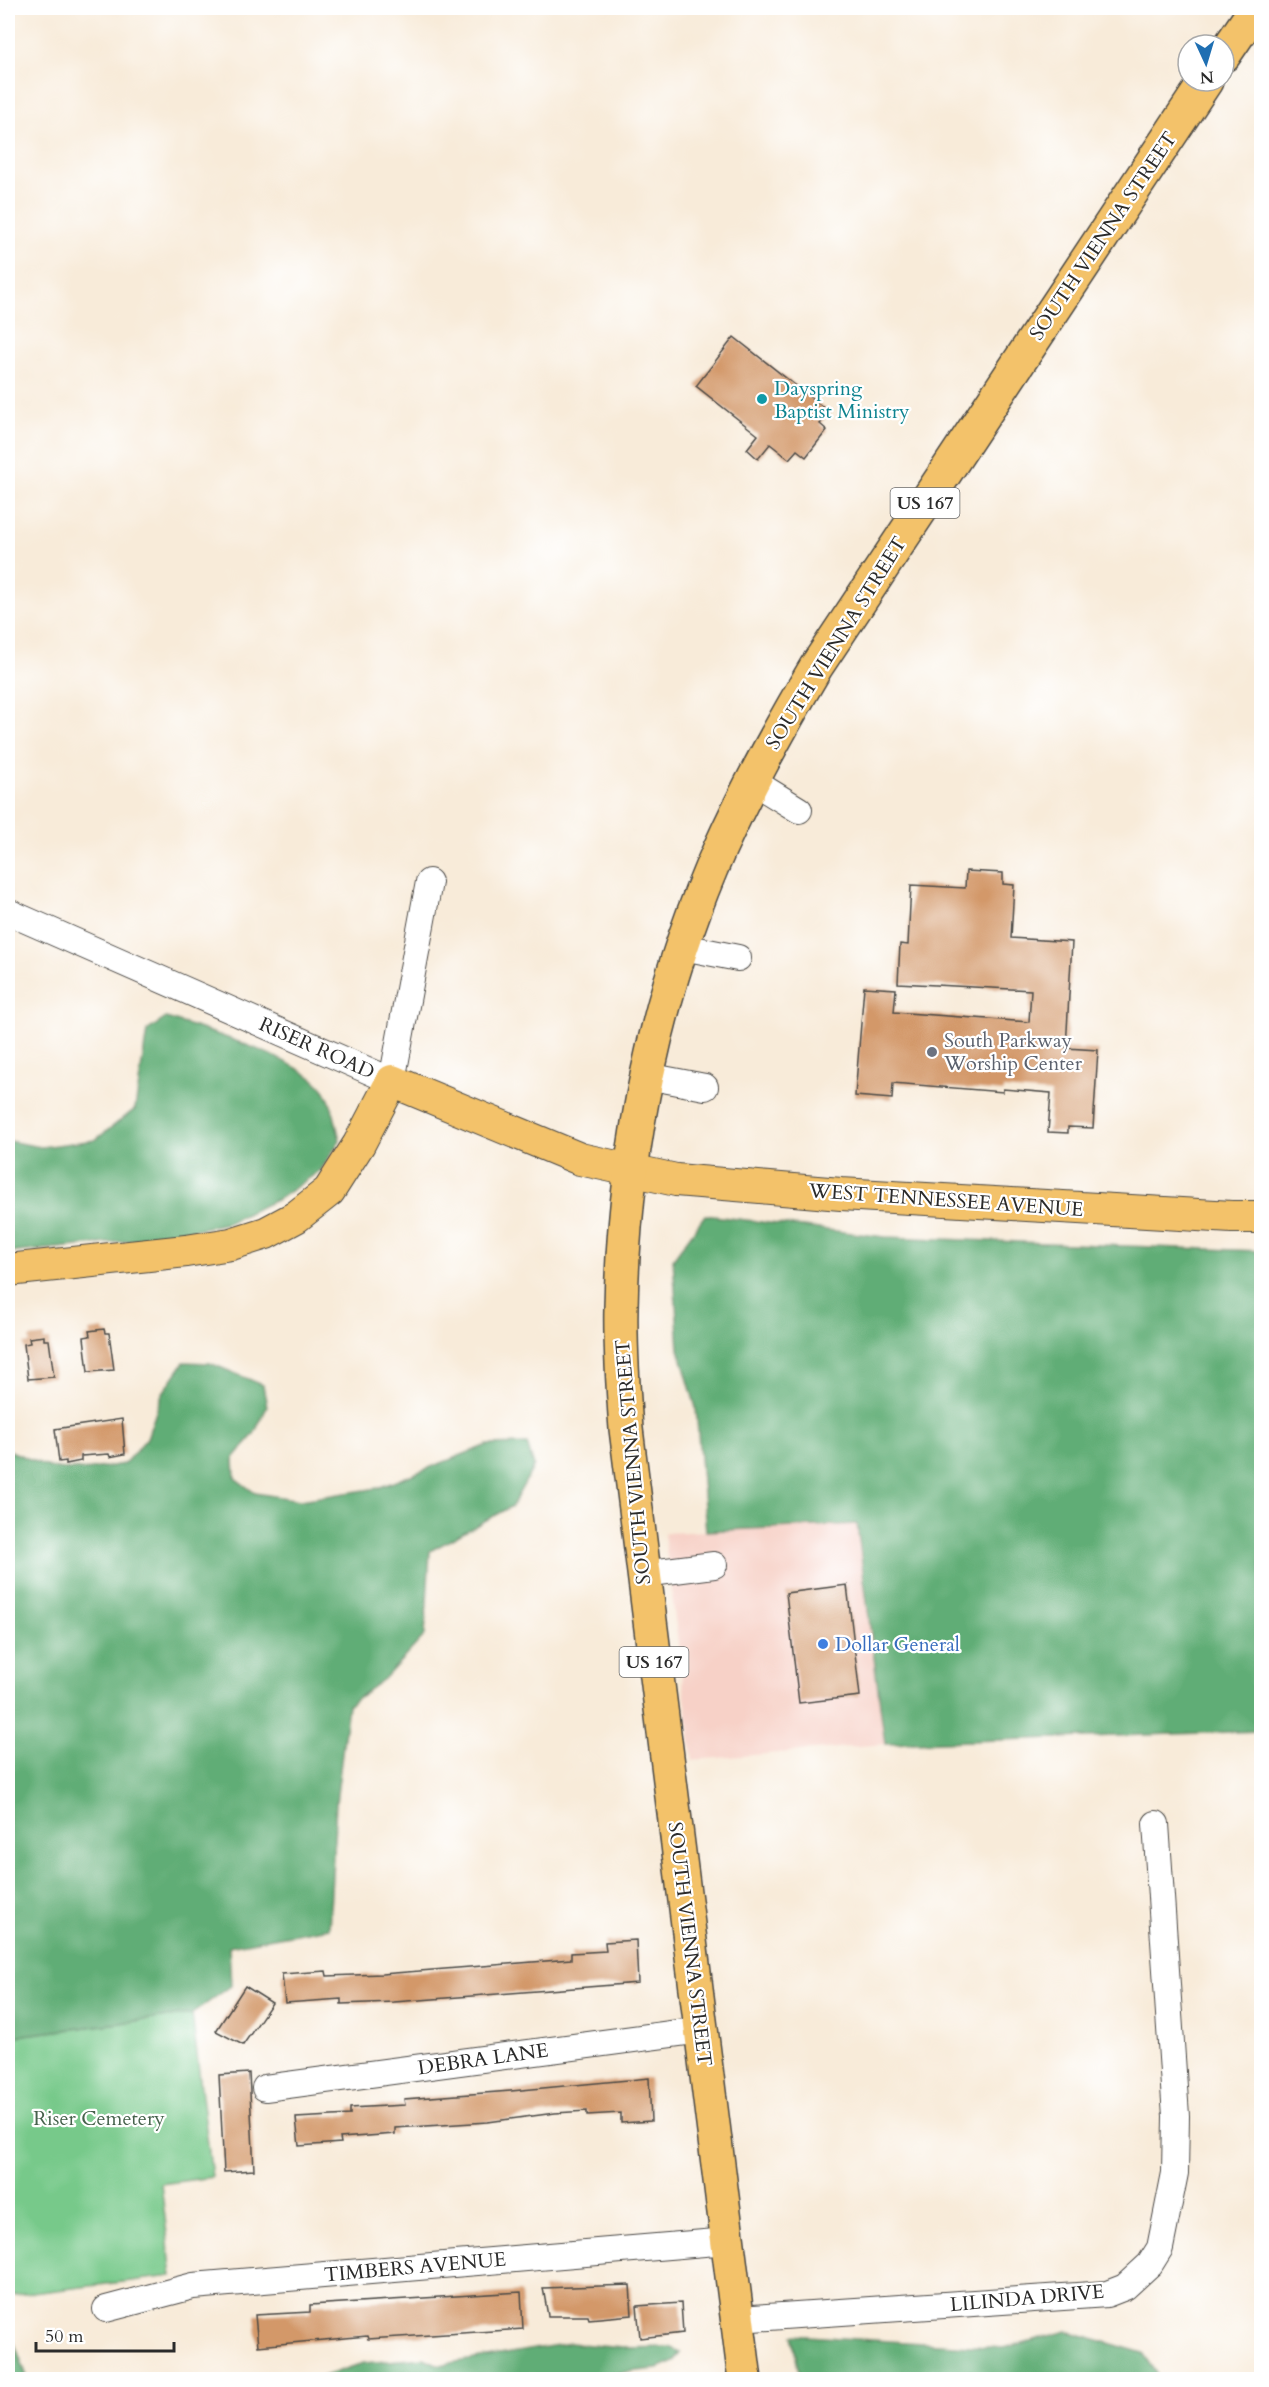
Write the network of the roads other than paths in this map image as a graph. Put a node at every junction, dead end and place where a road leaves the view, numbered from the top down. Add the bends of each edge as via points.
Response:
1 (1256, 8) edge
2 (1236, 37) edge
3 (1198, 93) edge
4 (752, 781) junction
5 (799, 810) dead end
6 (429, 882) dead end
7 (8, 912) edge
8 (683, 947) junction
9 (738, 958) dead end
10 (647, 1076) junction
11 (392, 1080) junction
12 (705, 1088) dead end
13 (632, 1171) junction
14 (1262, 1217) edge
15 (8, 1270) edge
16 (714, 1565) dead end
17 (643, 1574) junction
18 (1156, 1824) dead end
19 (701, 2030) junction
20 (265, 2088) dead end
21 (728, 2241) junction
22 (106, 2309) dead end
23 (738, 2319) junction
24 (745, 2379) edge

1 - 2 highway
3 - 4 highway, SOUTH VIENNA STREET / US 167 via 816,667
4 - 5 street
4 - 8 highway, SOUTH VIENNA STREET / US 167 via 720,849
6 - 11 street
7 - 11 street, RISER ROAD
8 - 9 street
8 - 10 highway, SOUTH VIENNA STREET / US 167
10 - 12 street
10 - 13 highway, SOUTH VIENNA STREET / US 167
11 - 13 main road, RISER ROAD via 580,1159
11 - 15 main road via 359,1144 328,1191 296,1217 266,1233 231,1244 186,1251
13 - 14 main road, WEST TENNESSEE AVENUE via 676,1180 841,1194
13 - 17 highway, SOUTH VIENNA STREET / US 167 via 626,1218 621,1352
16 - 17 street
17 - 19 highway, SOUTH VIENNA STREET / US 167
18 - 23 street, LILINDA DRIVE via 1176,2116 1173,2183 1160,2248 1150,2264 1125,2288 1107,2294
19 - 20 street, DEBRA LANE
19 - 21 highway, SOUTH VIENNA STREET / US 167
21 - 22 street, TIMBERS AVENUE via 193,2286
21 - 23 highway, SOUTH VIENNA STREET / US 167
23 - 24 highway, SOUTH VIENNA STREET / US 167

